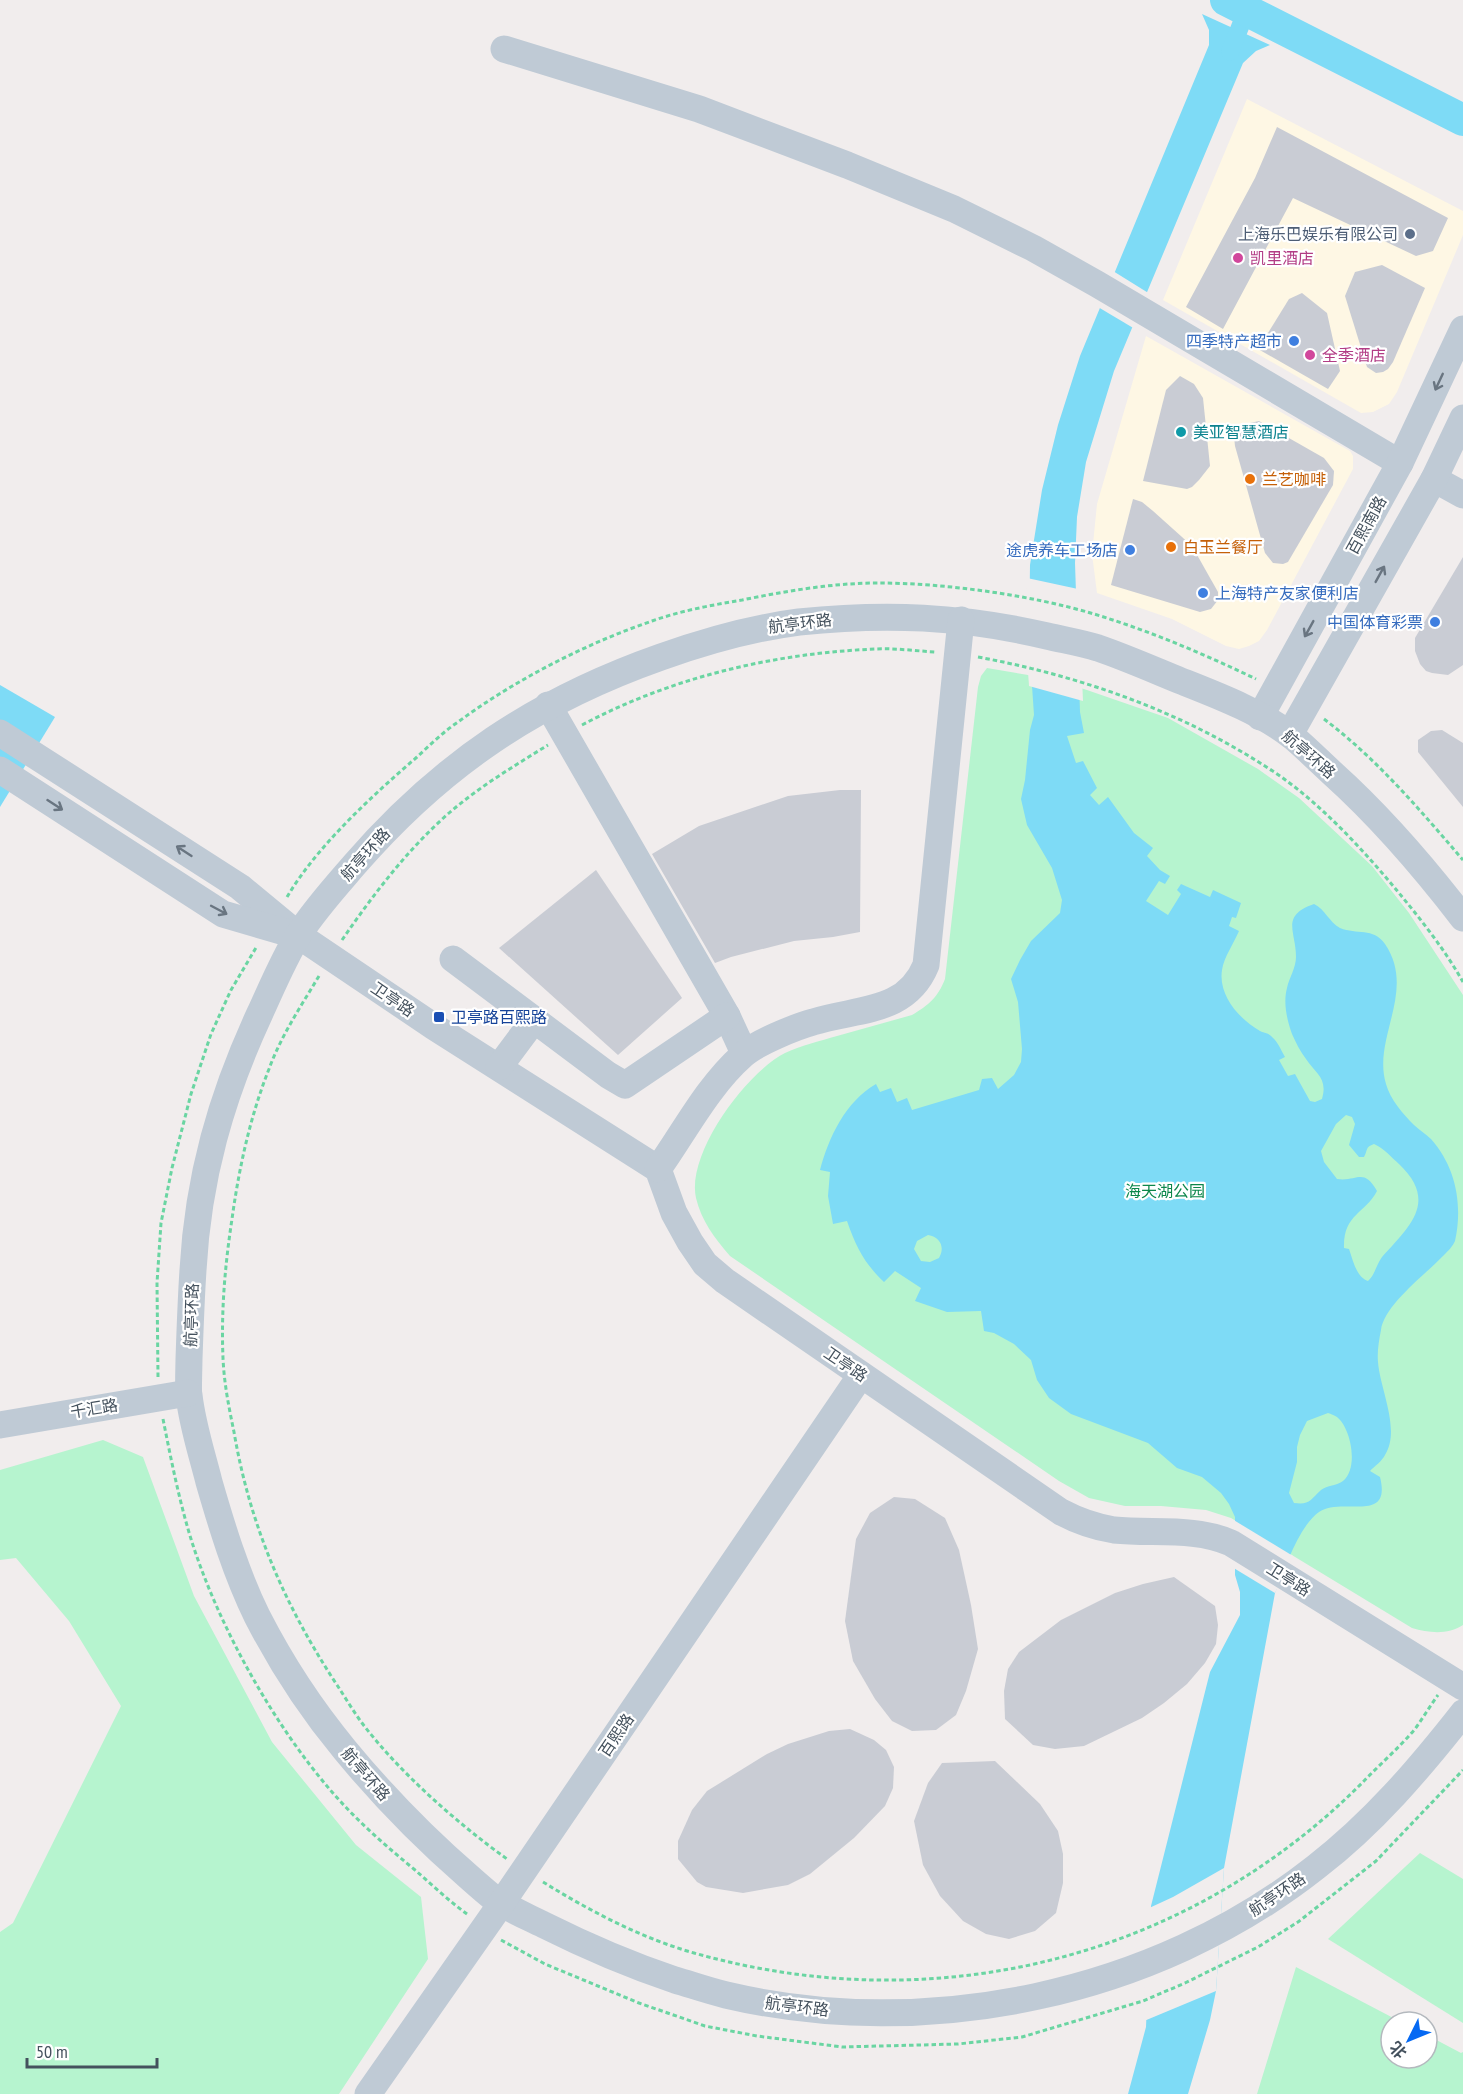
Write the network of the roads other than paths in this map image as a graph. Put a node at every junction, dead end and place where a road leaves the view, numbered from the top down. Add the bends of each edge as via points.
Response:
1 (504, 49) dead end
2 (1463, 329) edge
3 (1463, 418) edge
4 (1400, 463) junction
5 (1434, 479) junction
6 (1463, 495) edge
7 (961, 620) junction
8 (548, 705) junction
9 (1260, 717) junction
10 (0, 732) edge
11 (1290, 734) junction
12 (3, 772) edge
13 (1463, 918) edge
14 (272, 922) junction
15 (298, 936) junction
16 (453, 959) dead end
17 (727, 1016) junction
18 (534, 1020) junction
19 (744, 1053) junction
20 (499, 1067) junction
21 (658, 1169) junction
22 (861, 1375) junction
23 (188, 1393) junction
24 (0, 1425) edge
25 (1456, 1683) edge
26 (1463, 1713) edge
27 (501, 1904) junction
28 (368, 2094) edge

1 - 4 street via 699,109 954,209 1097,284
2 -> 4 street, 百熙南路
3 - 5 street
4 -> 9 street, 百熙南路
5 - 6 street
11 -> 5 street
7 - 8 street, 航亭环路 via 902,616 776,625 706,641 648,661
7 - 9 street, 航亭环路 via 1016,628 1094,647 1204,690
7 - 19 street via 926,964 921,978 911,990 885,1005 813,1022
8 - 15 street, 航亭环路 via 457,765 426,792 357,861
8 - 17 street
9 - 11 street, 航亭环路
14 -> 10 street, 卫亭路 via 240,887
11 - 13 street, 航亭环路 via 1369,806
12 -> 14 street, 卫亭路 via 223,914
14 - 15 street, 卫亭路
15 - 20 street, 卫亭路
15 - 23 street, 航亭环路 via 245,1045 211,1146 199,1200
16 - 18 street
17 - 18 street via 625,1085
17 - 19 street
18 - 20 street
19 - 21 street via 699,1106
20 - 21 street, 卫亭路
21 - 22 street, 卫亭路 via 675,1213 705,1264
22 - 25 street, 卫亭路 via 1080,1522 1114,1530 1203,1534 1231,1543
22 - 27 street, 百熙路
23 - 24 street, 千汇路
23 - 27 street, 航亭环路 via 236,1568 256,1615 290,1672 376,1789
26 - 27 street, 航亭环路 via 1373,1818 1293,1885 1222,1930 1181,1950 1059,1992 954,2010 875,2014 794,2007 723,1995 646,1970 579,1943
27 - 28 street, 百熙路

